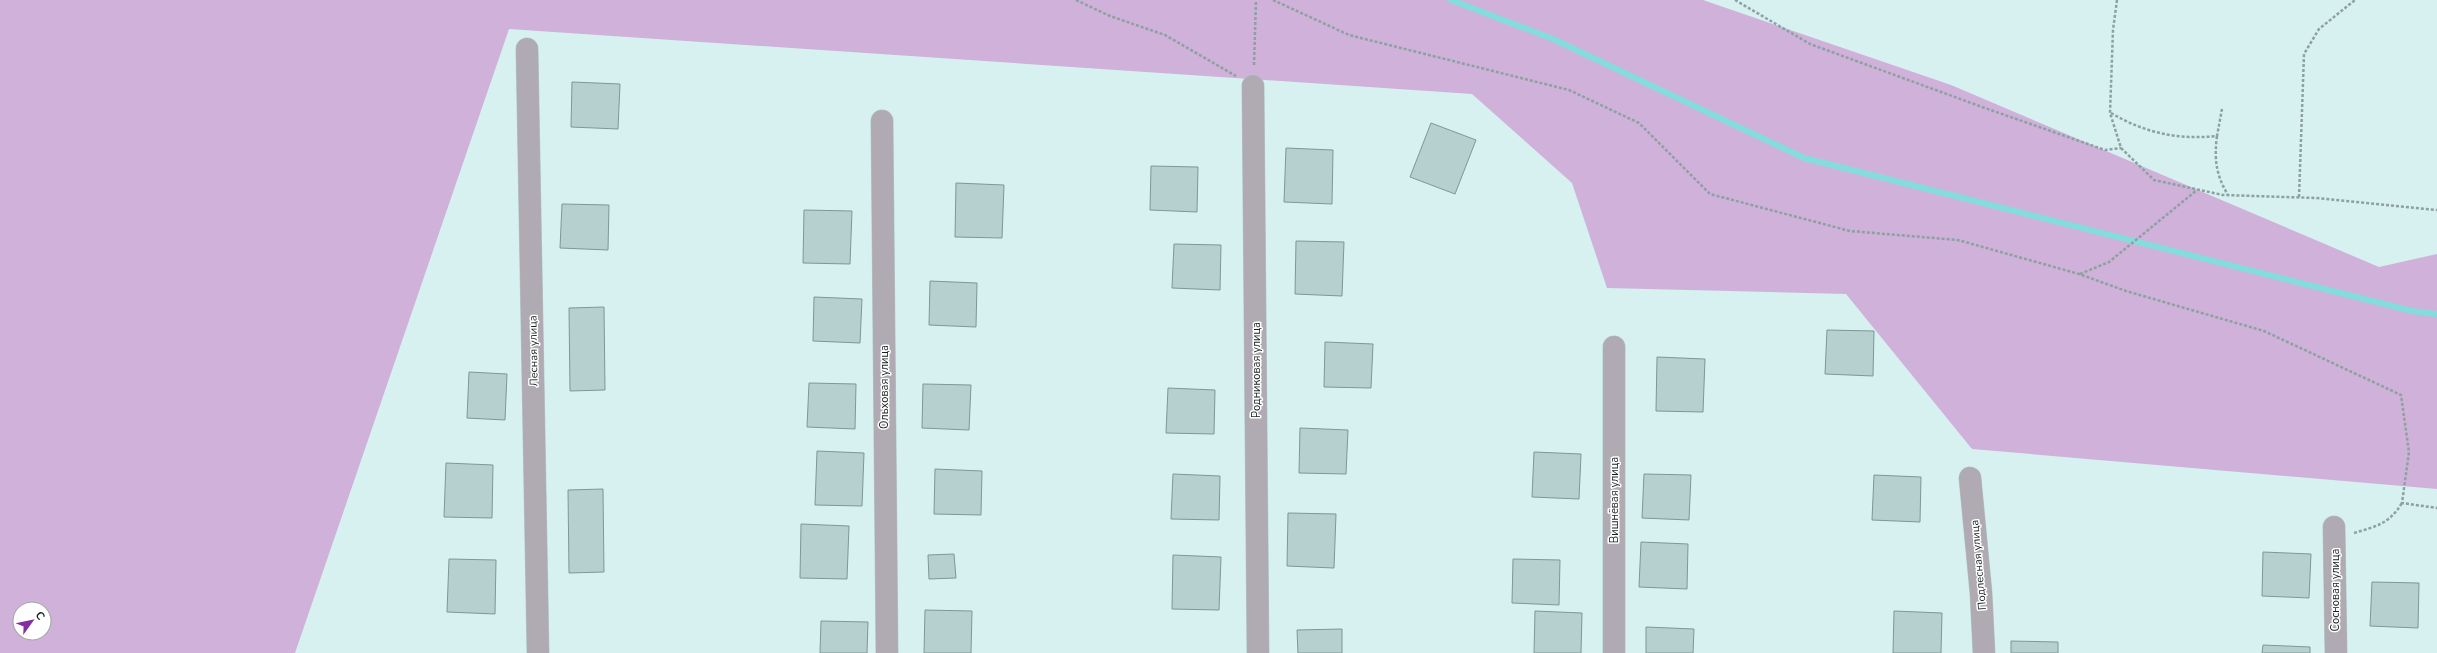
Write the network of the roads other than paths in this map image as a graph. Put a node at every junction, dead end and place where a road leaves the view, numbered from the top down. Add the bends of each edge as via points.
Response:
1 (527, 49) dead end
2 (1253, 86) road end
3 (882, 121) dead end
4 (1614, 347) dead end
5 (1970, 478) dead end
6 (2335, 533) road end
7 (538, 653) edge
8 (886, 653) edge
9 (1258, 653) edge
10 (1614, 653) edge
11 (1984, 653) edge
12 (2336, 653) edge

1 - 7 street, Лесная улица
2 - 9 street, Родниковая улица
3 - 8 street, Ольховая улица
4 - 10 street, Вишнёвая улица
5 - 11 street, Подлесная улица
6 - 12 street, Сосновая улица

